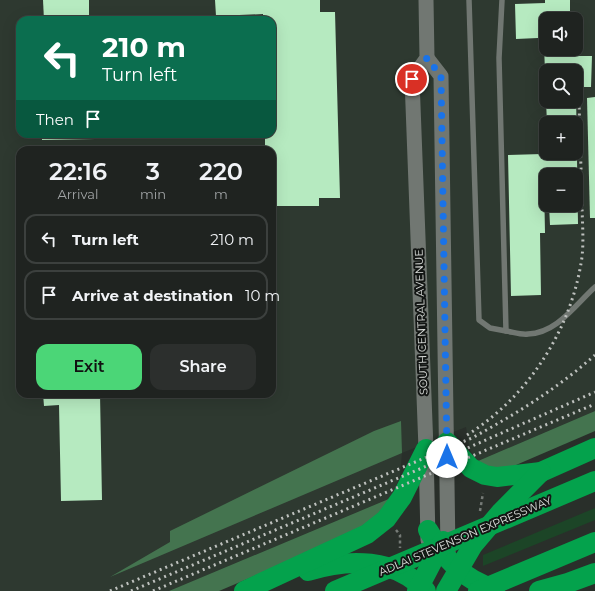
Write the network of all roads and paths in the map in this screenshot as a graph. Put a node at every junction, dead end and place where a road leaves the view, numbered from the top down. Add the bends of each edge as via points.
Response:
1 (426, 0) edge
2 (469, 0) edge
3 (502, 0) edge
4 (427, 58) junction
5 (595, 287) edge
6 (506, 331) junction
7 (447, 442) junction
8 (426, 449) junction
9 (588, 451) edge
10 (541, 472) junction
11 (595, 482) edge
12 (483, 493) dead end
13 (479, 516) dead end
14 (394, 528) dead end
15 (438, 530) junction
16 (595, 542) edge
17 (400, 549) dead end
18 (308, 566) junction
19 (595, 572) edge
20 (449, 574) edge
21 (595, 584) edge
22 (423, 587) edge
23 (574, 587) edge
24 (245, 591) edge
25 (335, 591) edge
26 (478, 591) edge
27 (500, 591) edge
28 (539, 591) edge

1 - 4 main road
2 - 6 lane via 479,320 490,328
3 - 6 lane via 499,58
4 - 7 main road, SOUTH CENTRAL AVENUE via 441,76
4 - 8 main road, SOUTH CENTRAL AVENUE via 412,79
5 - 6 lane via 560,322 542,332 526,334
7 - 10 highway via 471,468 485,475 498,477
7 - 15 main road, SOUTH CENTRAL AVENUE
8 - 15 main road, SOUTH CENTRAL AVENUE
8 - 18 highway via 402,497 386,520 367,534
9 - 10 highway
10 - 20 highway via 501,512
11 - 25 highway, ADLAI STEVENSON EXPRESSWAY
12 - 13 path
14 - 17 path via 400,535
15 - 20 highway
15 - 22 main road, SOUTH CENTRAL AVENUE
16 - 26 highway
18 - 22 highway via 351,563 381,565 400,570
18 - 24 highway
19 - 23 highway
20 - 22 highway
20 - 27 highway
21 - 23 highway
23 - 28 highway

